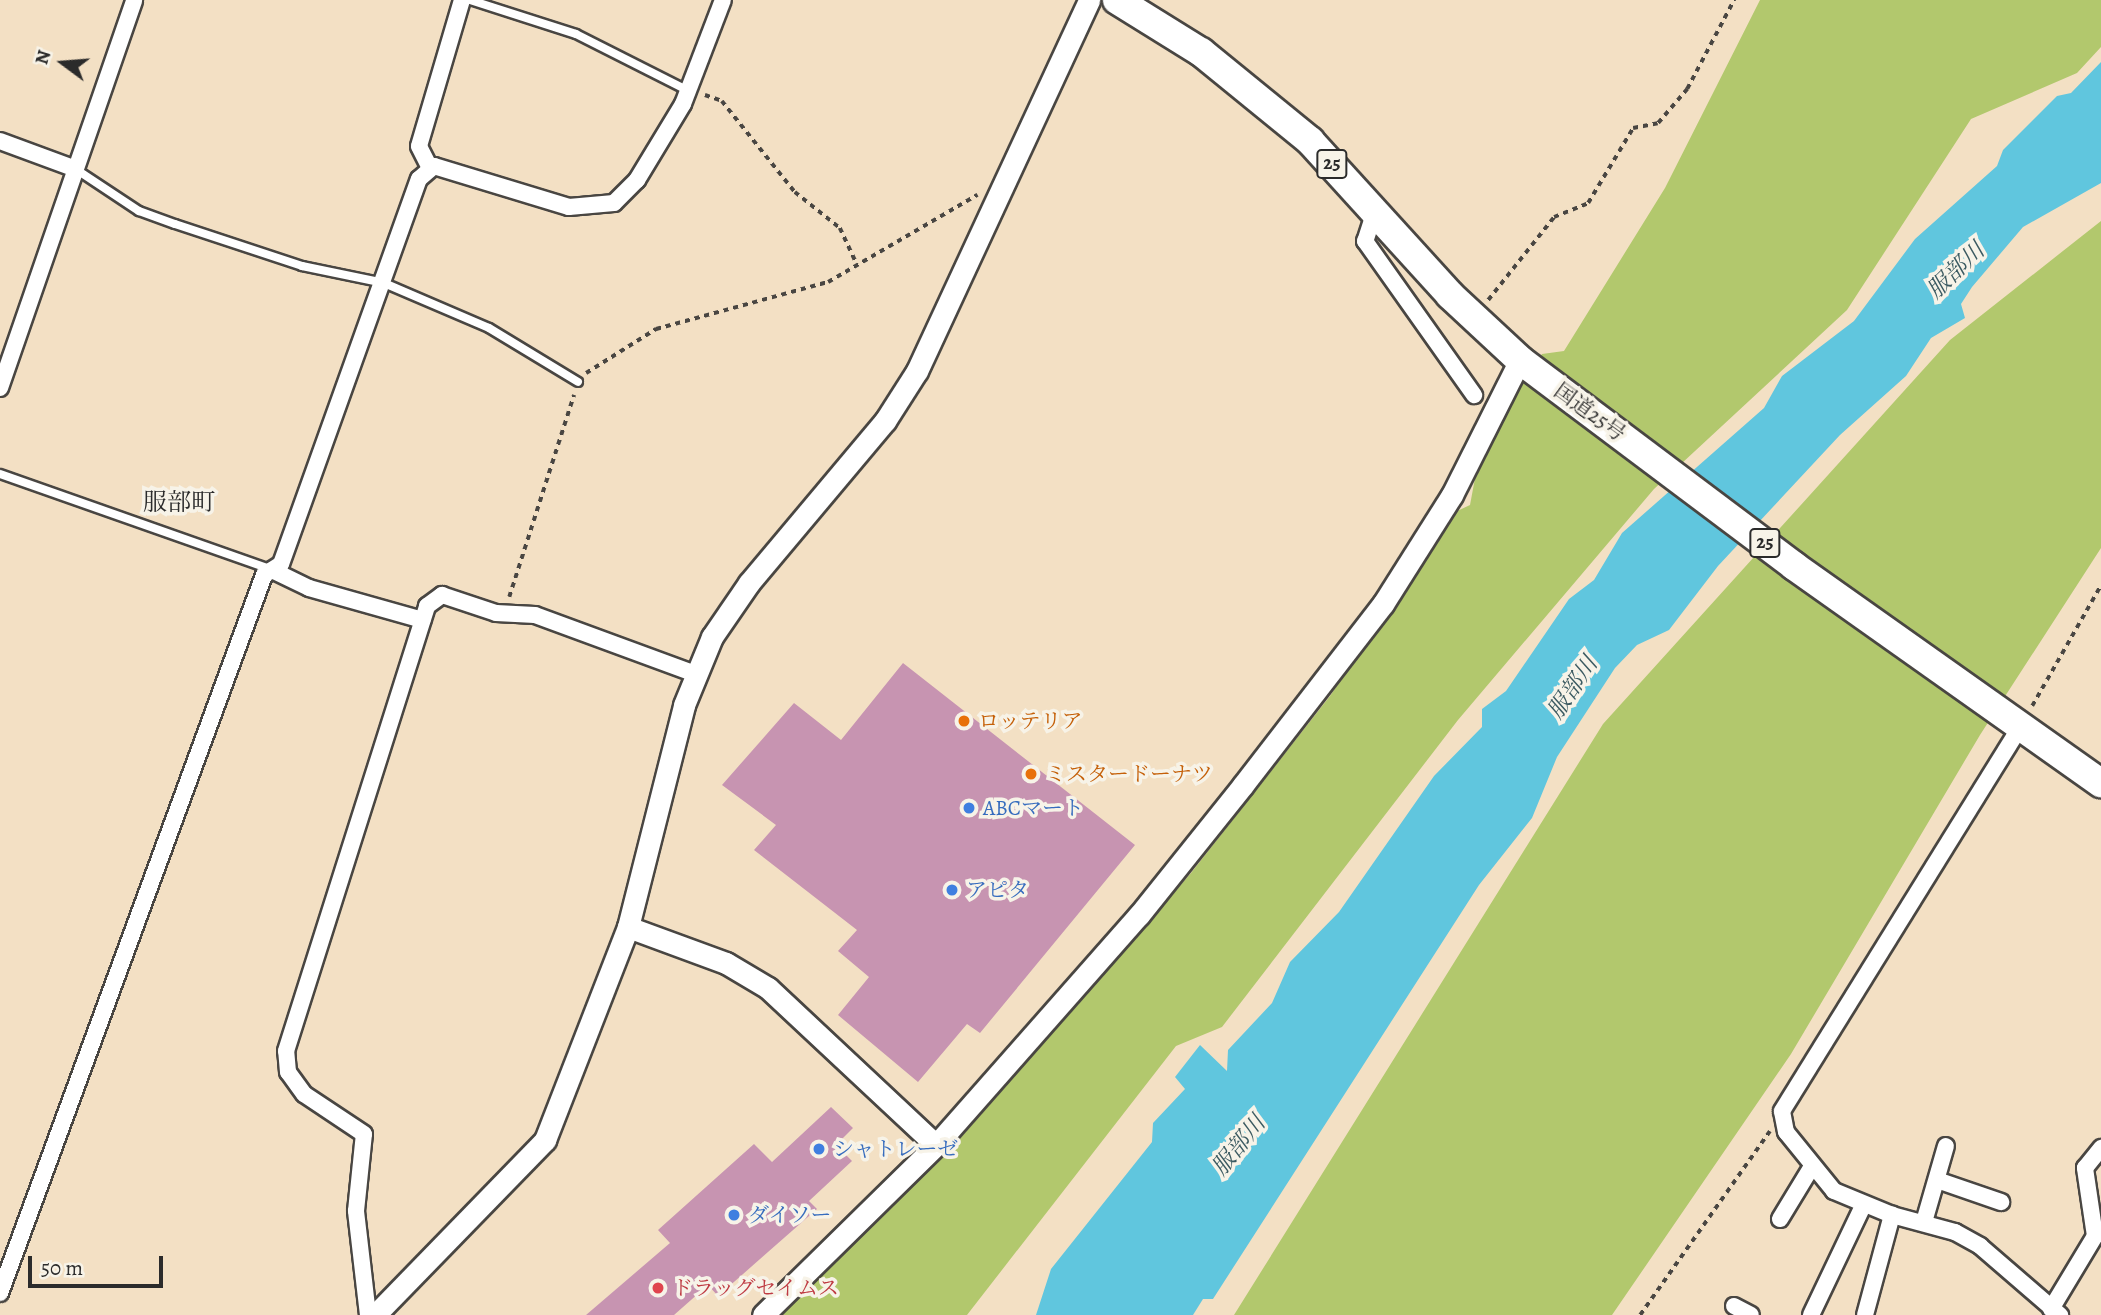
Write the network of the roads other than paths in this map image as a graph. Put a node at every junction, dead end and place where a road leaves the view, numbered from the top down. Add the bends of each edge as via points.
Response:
1 (134, 0) edge
2 (462, 0) edge
3 (470, 0) edge
4 (723, 0) edge
5 (1089, 0) edge
6 (1117, 0) edge
7 (690, 91) junction
8 (0, 141) edge
9 (429, 166) junction
10 (74, 168) junction
11 (1375, 211) junction
12 (384, 283) junction
13 (1520, 360) junction
14 (578, 382) road end
15 (0, 388) edge
16 (1474, 395) dead end
17 (0, 474) edge
18 (272, 570) junction
19 (423, 620) junction
20 (695, 674) junction
21 (2017, 723) junction
22 (2101, 783) edge
23 (628, 927) junction
24 (936, 1145) junction
25 (1946, 1146) dead end
26 (2101, 1148) edge
27 (1811, 1168) junction
28 (1937, 1180) junction
29 (2001, 1202) dead end
30 (1863, 1206) junction
31 (1892, 1215) junction
32 (1780, 1219) dead end
33 (1924, 1222) junction
34 (2098, 1236) edge
35 (0, 1293) edge
36 (1734, 1306) dead end
37 (2056, 1312) edge
38 (368, 1315) edge
39 (375, 1315) edge
40 (763, 1315) edge
41 (1751, 1315) edge
42 (1811, 1315) edge
43 (1865, 1315) edge

1 - 10 street
2 - 9 street via 419,146
3 - 7 lane via 576,34
4 - 7 street
5 - 20 street via 900,398 737,597
6 - 11 highway, 国道25号 / 25 via 1247,87
7 - 9 street via 637,180 602,208 569,207
8 - 10 street
9 - 12 street
10 - 12 lane via 139,211 302,266
10 - 15 street
11 - 13 highway, 国道25号 / 25 via 1473,317
11 - 16 street via 1365,241
12 - 14 lane via 489,328
12 - 18 street via 281,564
13 - 21 highway, 国道25号 / 25
13 - 24 street via 1452,495 1362,634 1139,915
17 - 18 lane
18 - 19 street via 309,588
18 - 35 street via 264,575
19 - 20 street via 427,606 442,595 496,613 535,615
19 - 38 street via 286,1051 291,1080 304,1094 365,1134 356,1211
20 - 23 street
21 - 22 highway, 国道25号 / 25
21 - 27 street via 1782,1111 1782,1124
23 - 24 street via 726,963 768,988
23 - 39 street via 540,1149
24 - 40 street
25 - 28 street
26 - 34 street via 2085,1168
27 - 30 street
27 - 32 street
28 - 29 street
28 - 33 street
30 - 31 street
30 - 42 street
31 - 33 street
31 - 43 street
33 - 37 street via 1980,1246
34 - 37 street
36 - 41 street

